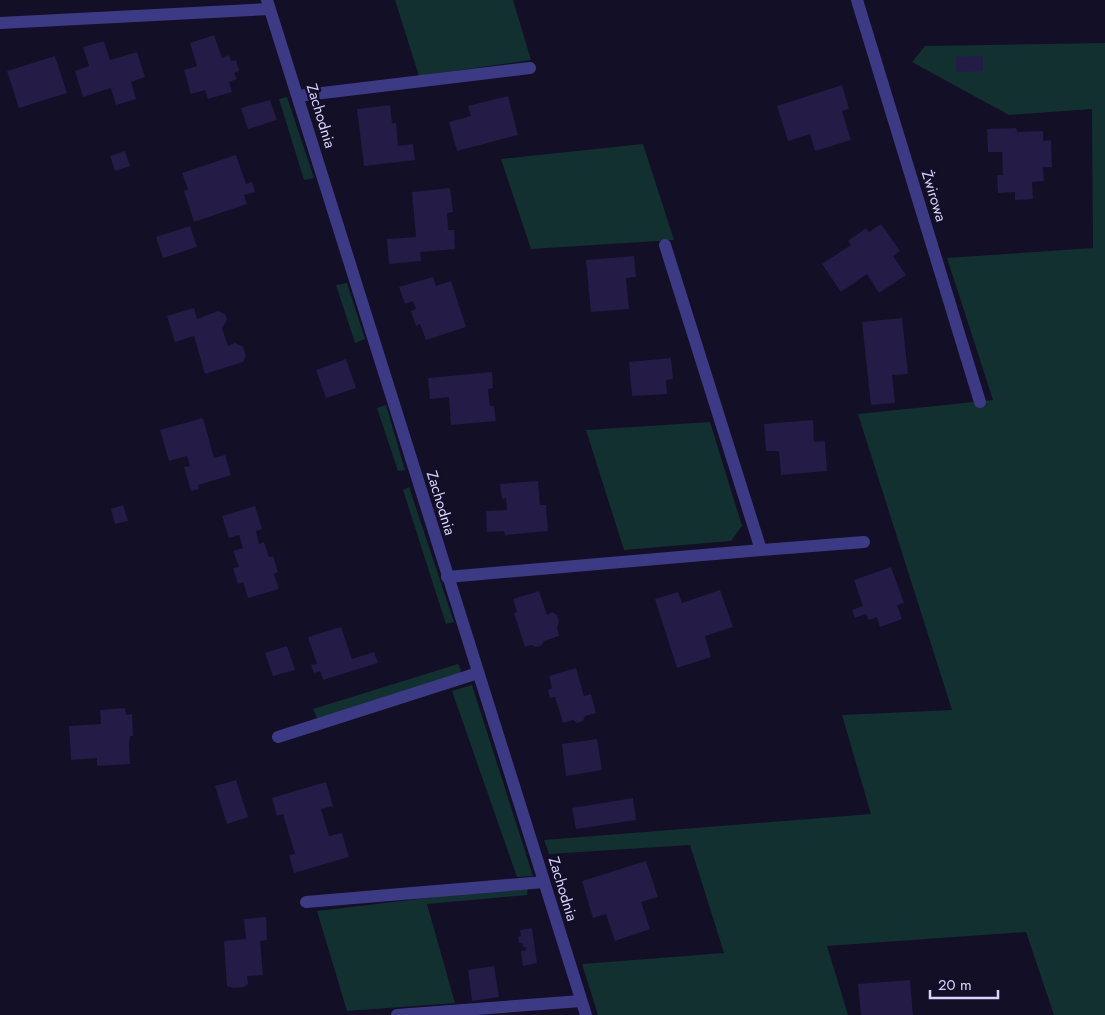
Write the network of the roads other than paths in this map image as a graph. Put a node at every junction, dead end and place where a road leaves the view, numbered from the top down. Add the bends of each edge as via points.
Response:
1 (857, 0) edge
2 (269, 5) edge
3 (0, 23) edge
4 (530, 68) dead end
5 (298, 96) junction
6 (665, 245) dead end
7 (980, 402) dead end
8 (864, 542) dead end
9 (760, 550) junction
10 (447, 576) junction
11 (478, 673) junction
12 (278, 737) dead end
13 (544, 882) junction
14 (306, 902) dead end
15 (581, 1001) junction
16 (397, 1015) edge
17 (586, 1015) edge

1 - 7 street, Żwirowa
2 - 3 street
2 - 5 street, Zachodnia
4 - 5 street
5 - 10 street, Zachodnia
6 - 9 street
8 - 9 street
9 - 10 street
10 - 11 street, Zachodnia
11 - 12 street
11 - 13 street, Zachodnia
13 - 14 street
13 - 15 street, Zachodnia
15 - 16 street
15 - 17 street, Zachodnia

